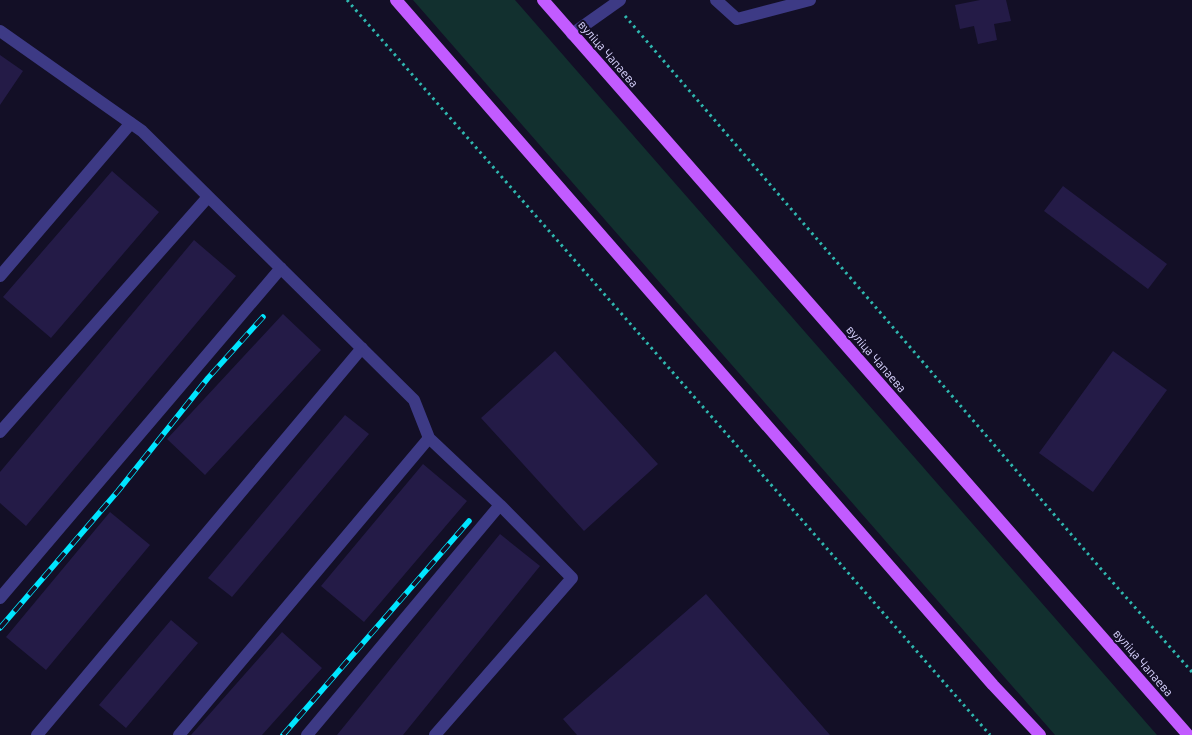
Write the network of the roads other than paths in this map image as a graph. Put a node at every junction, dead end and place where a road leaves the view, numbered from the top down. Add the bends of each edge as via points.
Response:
1 (396, 0) edge
2 (543, 0) edge
3 (716, 0) edge
4 (810, 0) edge
5 (617, 2) edge
6 (0, 31) edge
7 (572, 34) junction
8 (131, 123) junction
9 (208, 197) junction
10 (281, 268) junction
11 (0, 276) edge
12 (362, 348) junction
13 (0, 432) edge
14 (429, 438) junction
15 (500, 505) junction
16 (0, 598) edge
17 (37, 735) edge
18 (179, 735) edge
19 (307, 735) edge
20 (435, 735) edge
21 (1040, 735) edge
22 (1188, 735) edge

1 - 21 main road
2 - 7 main road, вуліца Чапаева
3 - 4 lane via 737,19
5 - 7 lane
6 - 8 lane
7 - 22 main road, вуліца Чапаева
8 - 9 lane
8 - 11 lane
9 - 10 lane
9 - 13 lane
10 - 12 lane
10 - 16 lane
12 - 14 lane via 414,400
12 - 17 lane
14 - 15 lane
14 - 18 lane
15 - 19 lane
15 - 20 lane via 572,578

